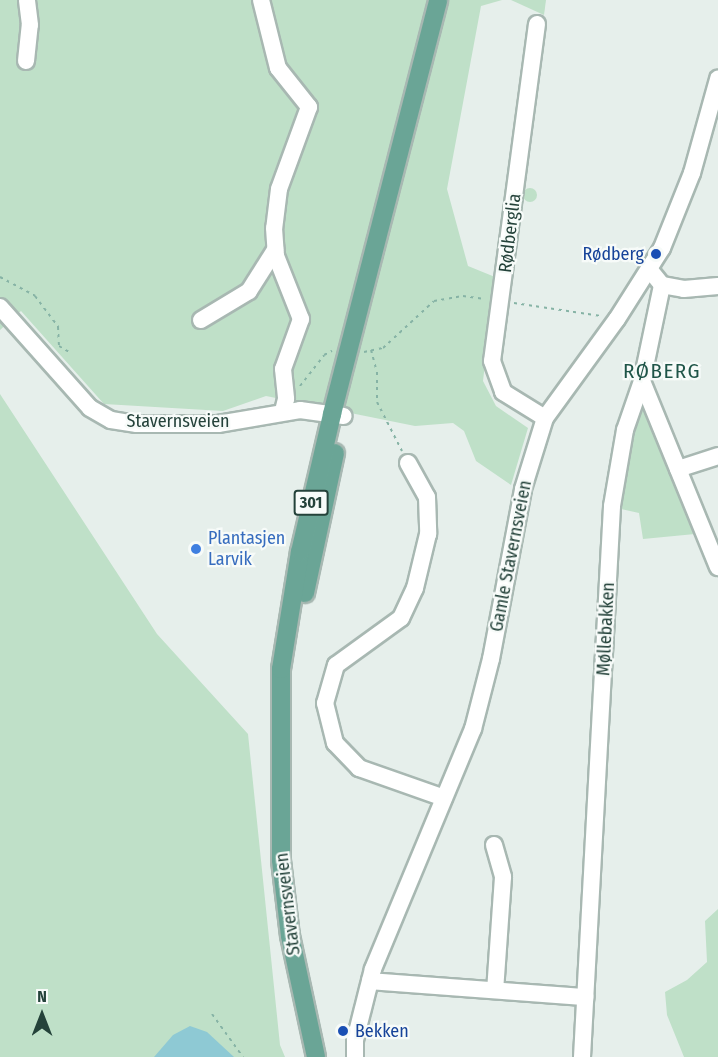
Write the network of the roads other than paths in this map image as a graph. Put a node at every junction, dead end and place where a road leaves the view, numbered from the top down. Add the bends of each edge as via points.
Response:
1 (27, 0) edge
2 (261, 0) edge
3 (438, 0) edge
4 (537, 24) dead end
5 (26, 61) dead end
6 (718, 79) edge
7 (275, 250) junction
8 (650, 270) junction
9 (662, 285) junction
10 (718, 286) edge
11 (0, 307) edge
12 (201, 320) dead end
13 (642, 381) junction
14 (284, 405) junction
15 (338, 415) junction
16 (545, 418) junction
17 (718, 456) edge
18 (408, 463) road end
19 (678, 469) junction
20 (718, 567) edge
21 (444, 798) junction
22 (494, 845) dead end
23 (370, 981) junction
24 (495, 990) junction
25 (585, 997) junction
26 (316, 1057) edge
27 (355, 1057) edge
28 (582, 1057) edge

1 - 5 street via 30,25
2 - 7 street via 278,68 309,107 279,189
3 - 15 main road, Stavernsveien / 301
4 - 16 street, Rødberglia via 492,361 504,392
6 - 8 street, Gamle Stavernsveien via 692,173
7 - 12 street via 249,291
7 - 14 street via 301,313 283,369
8 - 9 street
8 - 16 street, Gamle Stavernsveien
9 - 10 street via 684,290
9 - 13 street, Møllebakken
11 - 14 street, Stavernsveien via 90,408 111,420 137,424 218,424
13 - 19 street
13 - 25 street, Møllebakken via 625,430 612,506
14 - 15 street, Stavernsveien
15 - 26 main road, Stavernsveien / 301 via 287,621 281,669 279,808 287,913
16 - 21 street, Gamle Stavernsveien via 523,489 491,659 473,729
17 - 19 street
18 - 21 street via 427,497 428,534 415,588 401,618 336,665 325,703 334,743 359,768
19 - 20 street
21 - 23 street, Gamle Stavernsveien
22 - 24 street via 503,877
23 - 24 street
23 - 27 street, Gamle Stavernsveien via 355,1040
24 - 25 street
25 - 28 street, Møllebakken

